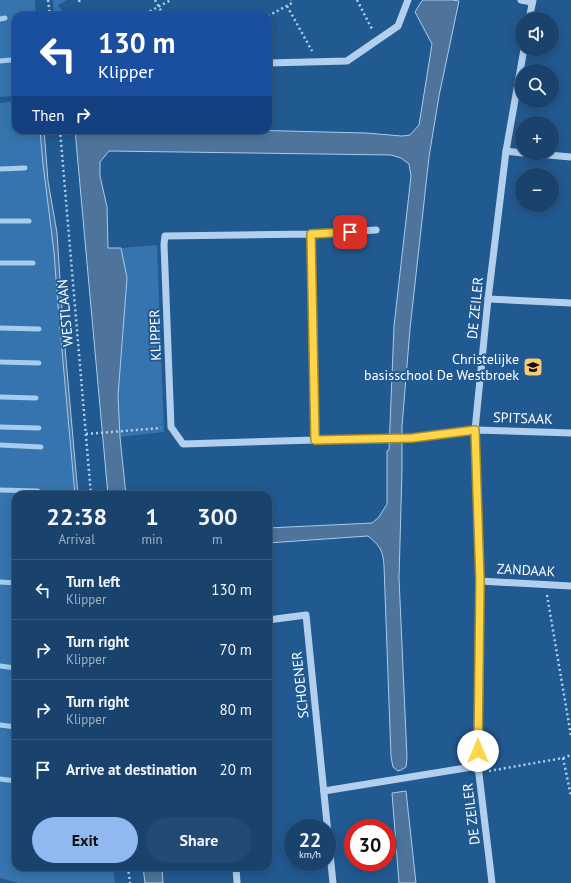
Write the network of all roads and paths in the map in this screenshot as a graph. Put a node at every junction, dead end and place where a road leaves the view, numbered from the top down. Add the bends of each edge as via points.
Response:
1 (48, 0) edge
2 (79, 0) edge
3 (155, 0) edge
4 (171, 0) edge
5 (297, 0) edge
6 (357, 0) edge
7 (408, 0) edge
8 (521, 0) edge
9 (292, 1) edge
10 (533, 1) edge
11 (80, 4) dead end
12 (159, 6) junction
13 (287, 6) junction
14 (50, 12) edge
15 (148, 12) edge
16 (162, 12) edge
17 (531, 12) edge
18 (272, 14) edge
19 (378, 40) junction
20 (523, 56) edge
21 (318, 62) junction
22 (272, 63) edge
23 (60, 134) edge
24 (506, 152) junction
25 (515, 153) edge
26 (559, 156) edge
27 (571, 157) edge
28 (376, 230) dead end
29 (311, 234) junction
30 (488, 299) junction
31 (571, 303) edge
32 (172, 427) junction
33 (475, 430) junction
34 (571, 433) edge
35 (86, 434) junction
36 (315, 440) junction
37 (91, 491) edge
38 (480, 581) junction
39 (545, 584) junction
40 (571, 586) edge
41 (272, 619) edge
42 (571, 736) edge
43 (571, 755) edge
44 (563, 758) junction
45 (478, 770) junction
46 (324, 791) junction
47 (571, 796) edge
48 (128, 871) edge
49 (236, 871) edge
50 (130, 883) edge
51 (237, 883) edge
52 (334, 883) edge
53 (492, 883) edge

1 - 14 path
2 - 11 path
3 - 12 path
4 - 12 path
5 - 9 path
6 - 19 path
7 - 19 street via 398,26
8 - 10 street
9 - 13 path
10 - 17 street
12 - 15 path
12 - 16 path
13 - 18 path
13 - 21 path
19 - 21 street via 347,61
20 - 24 street, DE ZEILER
21 - 22 street
23 - 35 path, WESTLAAN
24 - 25 street
24 - 30 street, DE ZEILER
26 - 27 street
28 - 29 street, KLIPPER
29 - 32 street, KLIPPER via 165,236
29 - 36 street
30 - 31 street
30 - 33 street, DE ZEILER
32 - 35 path
32 - 36 street via 183,444
33 - 34 street, SPITSAAK
33 - 36 street via 412,438
33 - 38 street, DE ZEILER
35 - 37 path, WESTLAAN
38 - 39 street, ZANDAAK
38 - 45 street, DE ZEILER
39 - 40 street, ZANDAAK
39 - 42 path
41 - 46 street, SCHOENER via 306,615
43 - 44 path
44 - 45 path
44 - 47 path
45 - 46 street
45 - 53 street, DE ZEILER
46 - 52 street, SCHOENER
48 - 50 path
49 - 51 street

